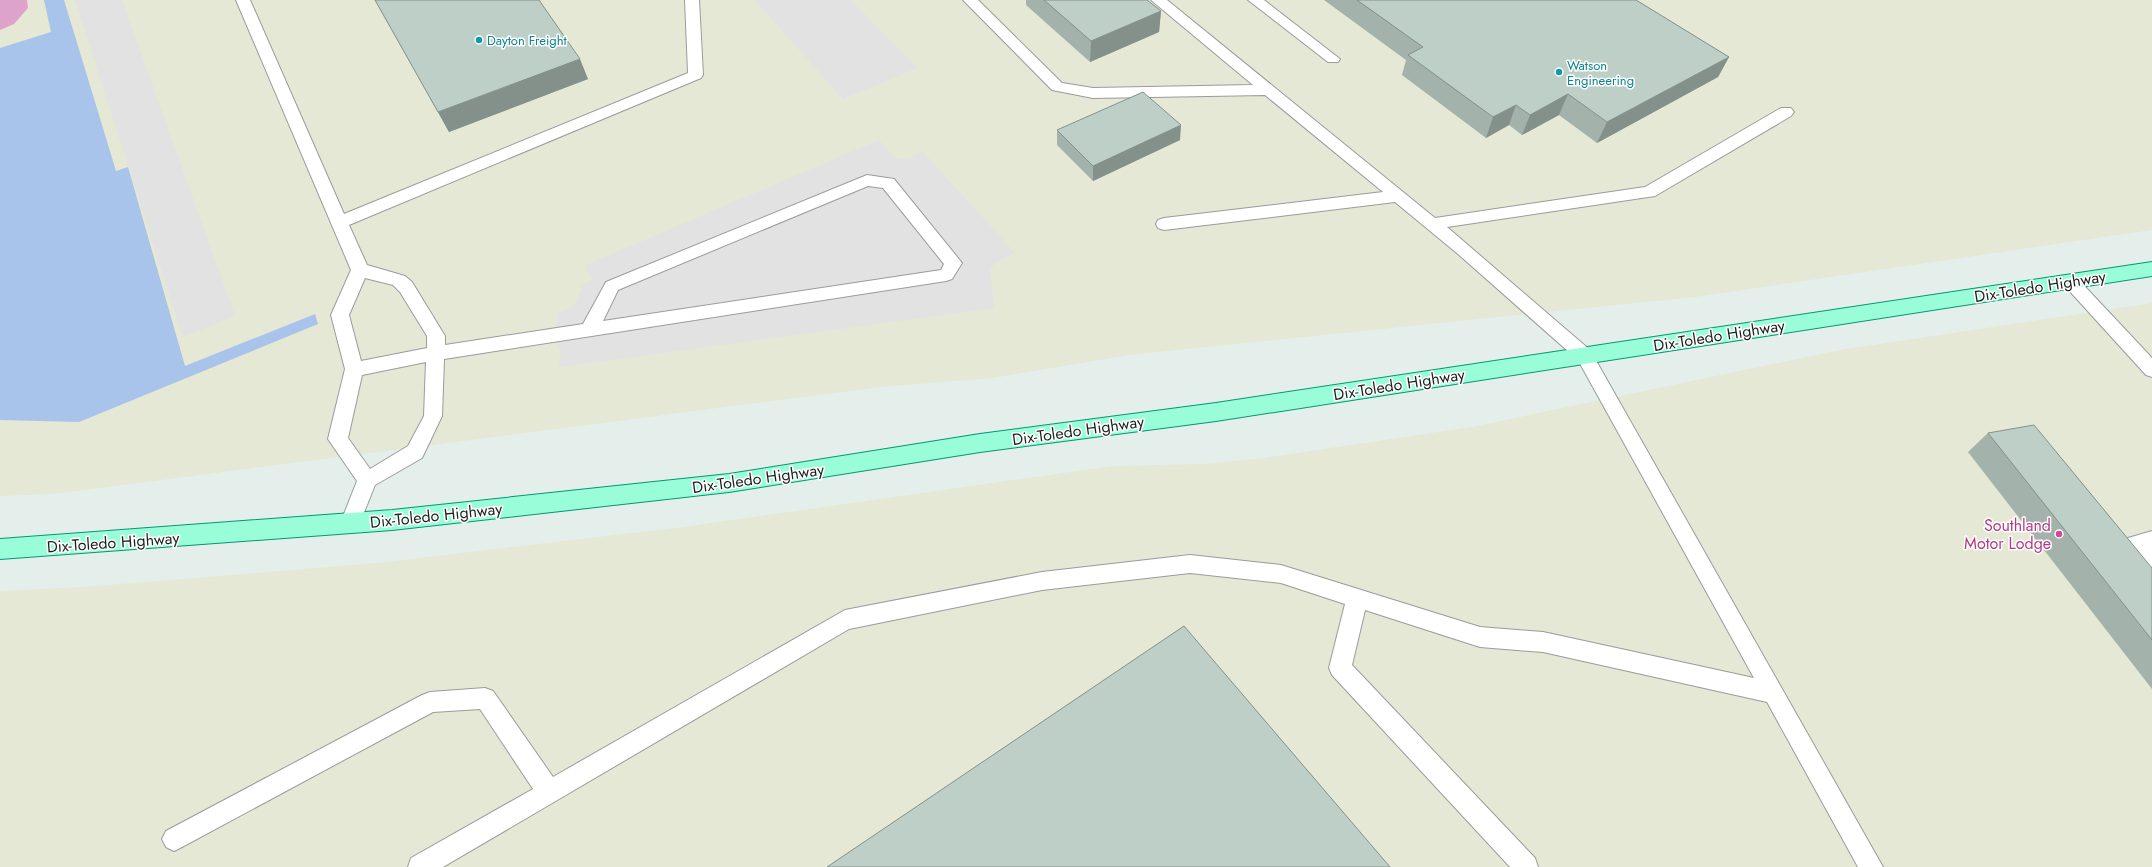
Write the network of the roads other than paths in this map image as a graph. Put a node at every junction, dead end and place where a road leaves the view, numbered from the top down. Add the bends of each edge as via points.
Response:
1 (243, 0) edge
2 (692, 0) edge
3 (970, 0) edge
4 (1158, 0) edge
5 (1256, 0) edge
6 (1333, 59) dead end
7 (1268, 90) junction
8 (1786, 112) dead end
9 (1398, 196) junction
10 (340, 222) junction
11 (1164, 224) dead end
12 (1432, 224) junction
13 (2152, 268) edge
14 (360, 270) junction
15 (2070, 281) junction
16 (589, 330) junction
17 (435, 353) junction
18 (1584, 355) junction
19 (354, 369) junction
20 (2152, 370) edge
21 (367, 480) junction
22 (350, 524) junction
23 (2152, 540) edge
24 (0, 549) edge
25 (2152, 565) edge
26 (1357, 598) junction
27 (1773, 692) junction
28 (549, 792) junction
29 (174, 839) dead end
30 (420, 867) edge
31 (1526, 867) edge
32 (1871, 867) edge

1 - 10 lane
2 - 10 lane via 696,75
3 - 7 lane via 1057,87 1093,93
4 - 7 lane
5 - 6 lane
7 - 9 lane
8 - 12 lane via 1649,192
9 - 11 lane
9 - 12 lane
10 - 14 lane
12 - 18 lane
13 - 15 main road, Dix-Toledo Highway
14 - 17 lane via 399,280 406,287 436,336
14 - 19 lane via 340,315
15 - 18 main road, Dix-Toledo Highway
15 - 20 lane
16 - 16 lane via 946,275 953,263 888,183 867,180 612,286
16 - 17 lane
17 - 19 lane
17 - 21 lane via 433,416 415,452
18 - 22 main road, Dix-Toledo Highway via 1216,412 980,443 729,483
18 - 27 lane
19 - 21 lane via 338,439
21 - 22 lane
22 - 24 main road, Dix-Toledo Highway
23 - 25 lane via 2135,544
26 - 27 lane via 1480,637 1543,642
26 - 28 lane via 1281,574 1190,564 1042,581 845,620
26 - 31 lane via 1340,668
27 - 32 lane
28 - 29 lane via 485,698 430,702
28 - 30 lane

